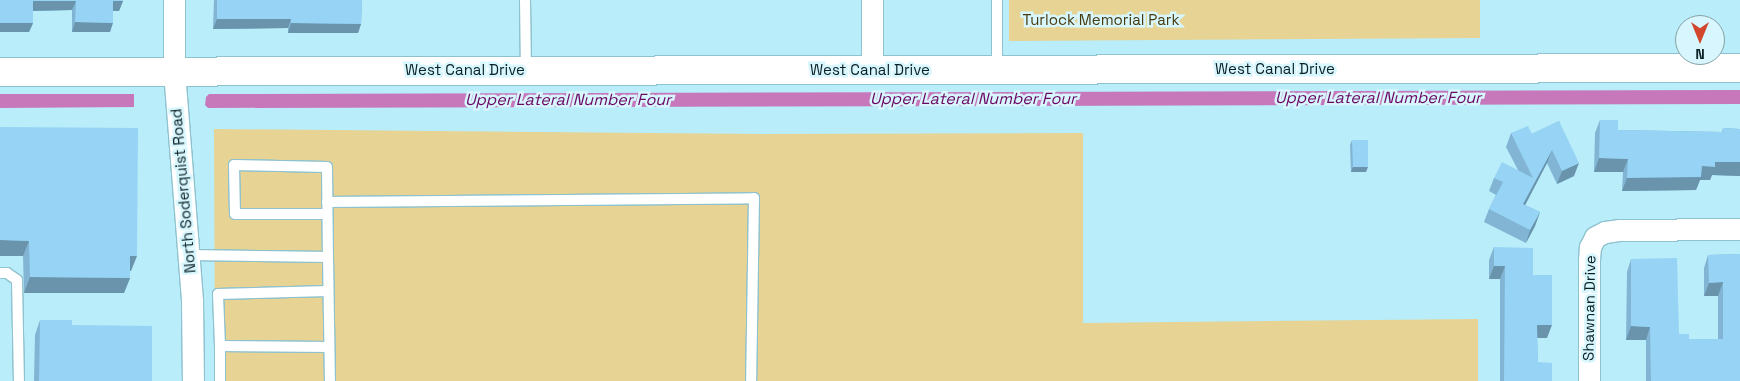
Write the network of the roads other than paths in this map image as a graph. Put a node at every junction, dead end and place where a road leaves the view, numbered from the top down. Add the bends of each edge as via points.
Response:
1 (174, 0) edge
2 (526, 0) edge
3 (872, 0) edge
4 (997, 0) edge
5 (1740, 68) edge
6 (526, 70) junction
7 (872, 70) junction
8 (997, 70) junction
9 (174, 71) junction
10 (0, 72) edge
11 (327, 202) junction
12 (327, 214) junction
13 (1740, 229) edge
14 (188, 254) junction
15 (328, 257) junction
16 (0, 273) edge
17 (328, 292) junction
18 (220, 346) junction
19 (329, 347) junction
20 (20, 381) edge
21 (194, 381) edge
22 (220, 381) edge
23 (330, 381) edge
24 (751, 381) edge
25 (1589, 381) edge

1 - 9 street, North Soderquist Road
2 - 6 lane
3 - 7 street
4 - 8 lane
5 - 8 street, West Canal Drive
6 - 7 street, West Canal Drive
6 - 9 street, West Canal Drive
7 - 8 street, West Canal Drive
9 - 10 street, West Canal Drive
9 - 14 street, North Soderquist Road
11 - 12 lane
11 - 12 lane via 327,167 234,165 235,214
11 - 24 lane via 754,198
12 - 15 lane
13 - 25 street, Shawnan Drive via 1620,230 1595,237 1589,260
14 - 15 lane
14 - 21 street, North Soderquist Road
15 - 17 lane
16 - 20 lane via 7,273 17,280
17 - 18 lane via 218,294
17 - 19 lane
18 - 19 lane
18 - 22 lane
19 - 23 lane

